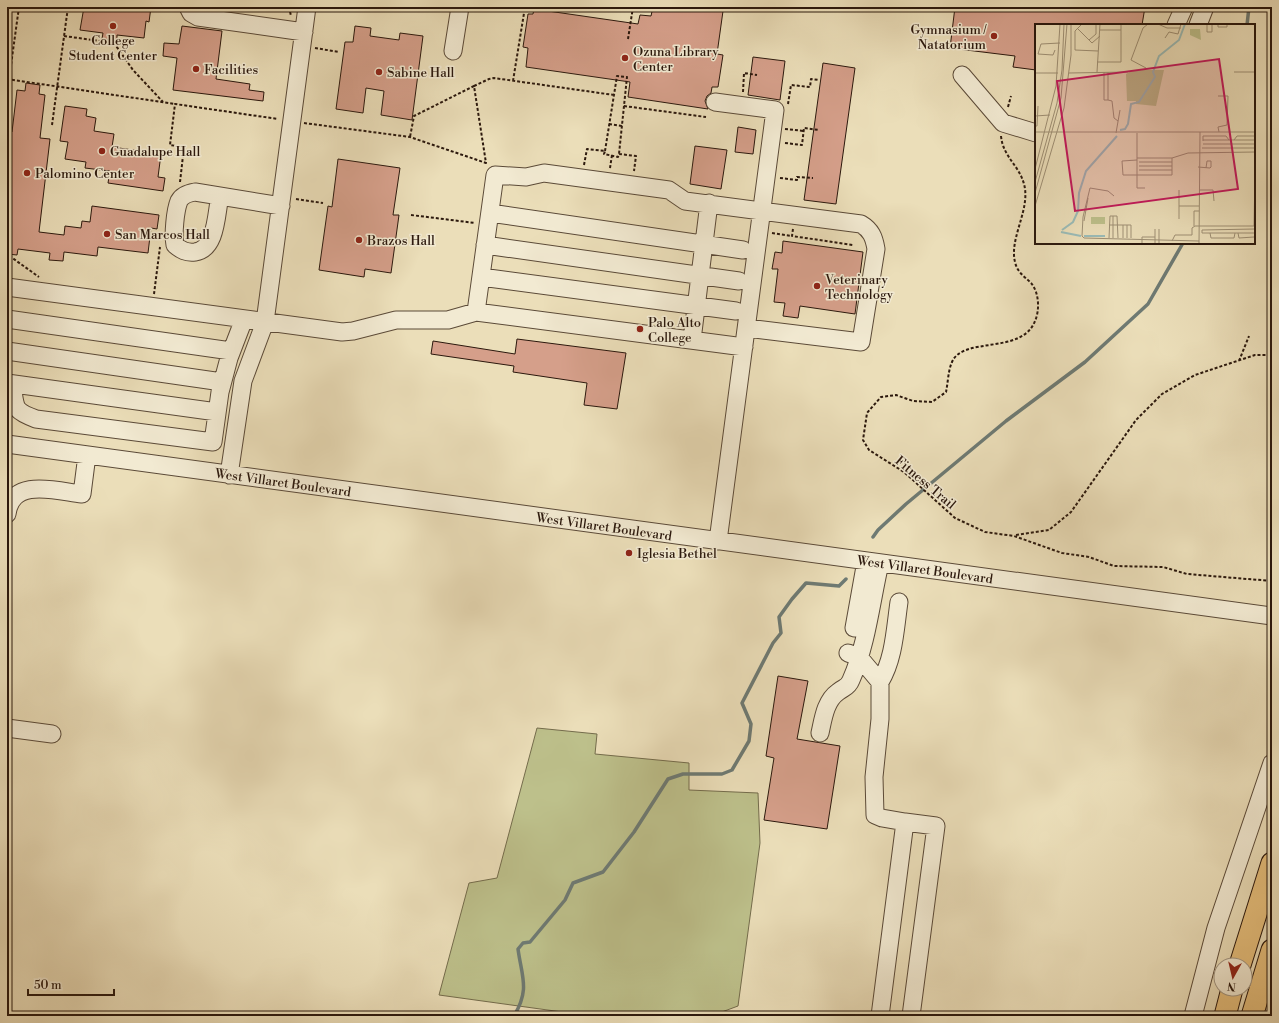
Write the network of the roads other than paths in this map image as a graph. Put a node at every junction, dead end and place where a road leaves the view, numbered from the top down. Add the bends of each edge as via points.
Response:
1 (188, 7) edge
2 (307, 7) edge
3 (460, 7) edge
4 (1184, 7) edge
5 (1205, 7) edge
6 (1176, 24) edge
7 (1198, 24) edge
8 (304, 32) junction
9 (453, 51) dead end
10 (962, 75) dead end
11 (715, 102) dead end
12 (1035, 133) edge
13 (220, 196) dead end
14 (286, 202) junction
15 (709, 204) junction
16 (762, 211) junction
17 (484, 218) junction
18 (704, 244) junction
19 (485, 245) junction
20 (743, 250) dead end
21 (700, 275) junction
22 (481, 278) junction
23 (739, 281) dead end
24 (7, 287) edge
25 (696, 306) junction
26 (736, 311) dead end
27 (476, 312) junction
28 (7, 319) edge
29 (244, 319) junction
30 (265, 322) junction
31 (747, 328) junction
32 (692, 340) junction
33 (744, 347) junction
34 (7, 351) edge
35 (231, 351) junction
36 (222, 382) junction
37 (10, 384) edge
38 (217, 412) junction
39 (7, 444) edge
40 (87, 455) junction
41 (229, 474) junction
42 (7, 514) edge
43 (718, 541) junction
44 (873, 562) junction
45 (898, 602) dead end
46 (1272, 616) edge
47 (853, 655) junction
48 (880, 682) junction
49 (7, 728) edge
50 (820, 733) dead end
51 (52, 734) dead end
52 (1272, 763) edge
53 (905, 822) junction
54 (1272, 863) edge
55 (1272, 950) edge
56 (1243, 957) edge
57 (1230, 997) edge
58 (880, 1016) edge
59 (911, 1016) edge
60 (1193, 1016) edge
61 (1225, 1016) edge
62 (1252, 1016) edge

1 - 8 street via 191,13 198,17
2 - 8 street
3 - 9 street
4 - 6 street
5 - 7 street
8 - 14 street via 292,121
10 - 12 street via 1003,123
11 - 16 street via 775,110 777,142 767,176
13 - 14 street
14 - 30 street
15 - 16 street
15 - 17 street via 686,200 669,190 544,172 526,177 495,175
15 - 18 street
16 - 31 street
16 - 31 street via 861,224 871,232 876,249 861,342
17 - 18 street
17 - 19 street
18 - 20 street
18 - 21 street
19 - 21 street
19 - 22 street
21 - 23 street
21 - 25 street
22 - 25 street
22 - 27 street
24 - 29 street
25 - 26 street
25 - 32 street
27 - 30 street via 448,320 396,320 342,332
27 - 32 street
28 - 35 street
29 - 30 street
29 - 35 street
30 - 41 street via 243,381
31 - 33 street
32 - 33 street
33 - 43 street
34 - 36 street
35 - 36 street
36 - 38 street
37 - 38 street
37 - 38 street via 16,407 20,412 36,419 213,442
39 - 40 street, West Villaret Boulevard
40 - 41 street, West Villaret Boulevard
40 - 42 street via 82,494 33,488 15,495 10,501
41 - 43 street, West Villaret Boulevard
43 - 44 street, West Villaret Boulevard
44 - 46 street, West Villaret Boulevard
44 - 47 street
45 - 48 street via 892,648
47 - 48 street
47 - 50 street via 838,691 825,710
48 - 53 street via 880,719 874,777 875,815
49 - 51 street
52 - 60 street via 1216,928
53 - 58 street
53 - 59 street via 936,826
54 - 56 main road
55 - 62 main road
57 - 61 main road

